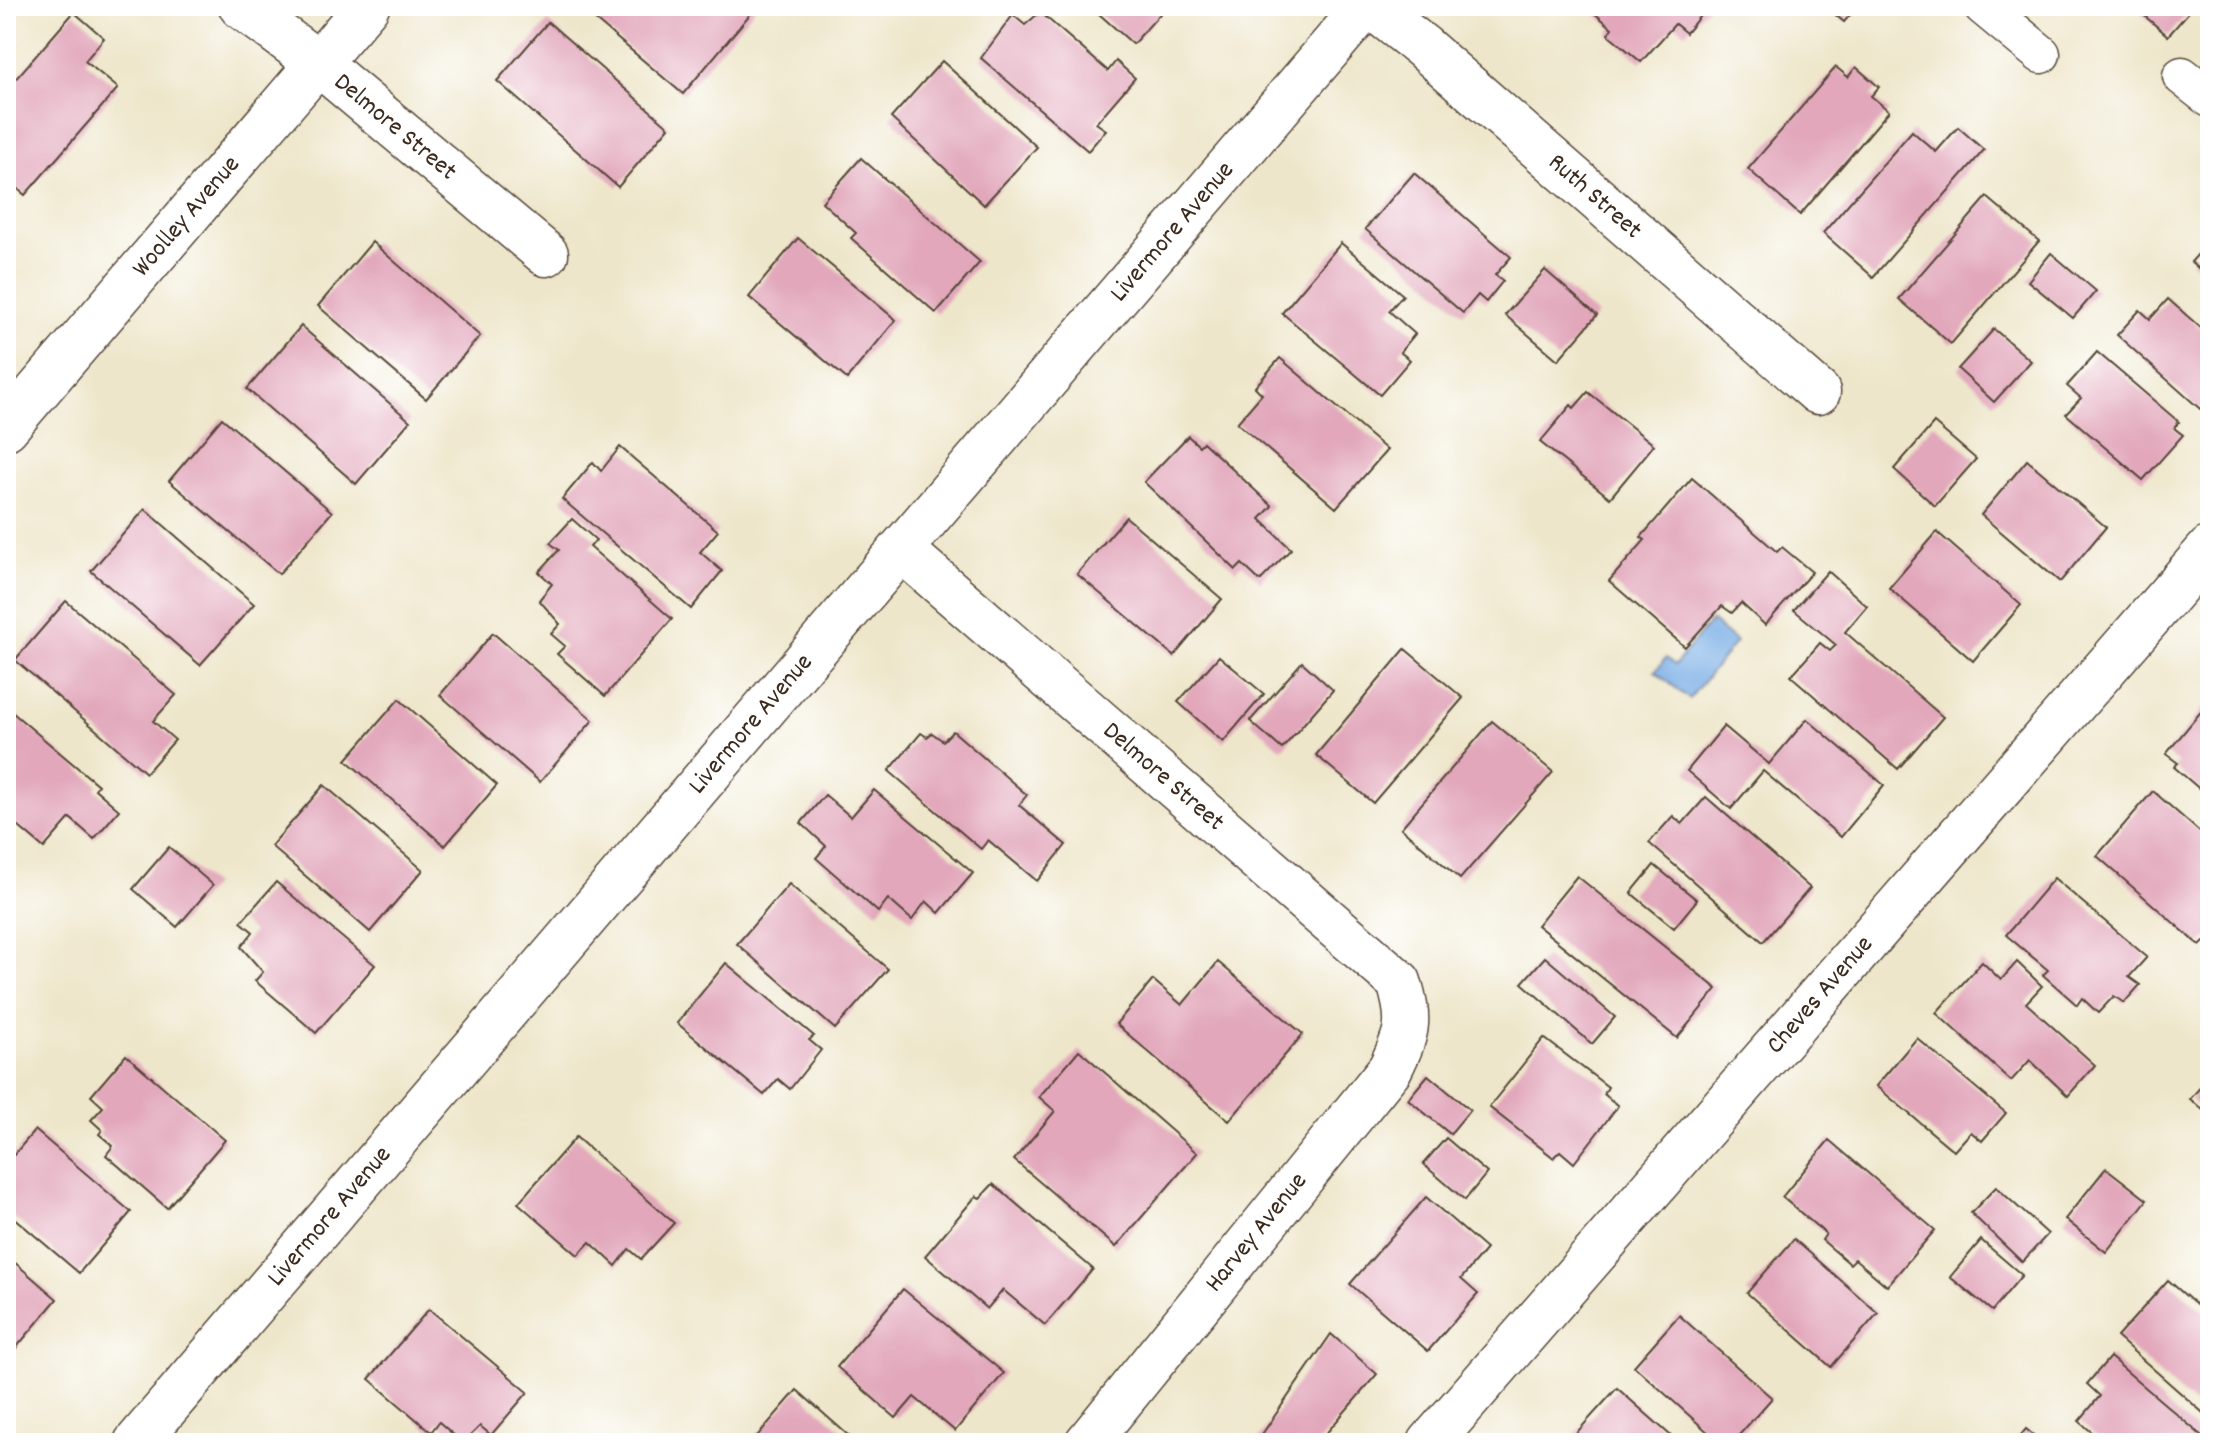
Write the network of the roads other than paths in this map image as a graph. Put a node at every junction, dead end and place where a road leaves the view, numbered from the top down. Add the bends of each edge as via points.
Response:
1 (241, 6) edge
2 (367, 6) edge
3 (1368, 6) edge
4 (1983, 6) edge
5 (2041, 54) dead end
6 (318, 63) junction
7 (546, 254) dead end
8 (1818, 392) dead end
9 (6, 428) edge
10 (2210, 548) edge
11 (902, 550) junction
12 (1408, 1014) joint
13 (136, 1443) edge
14 (1087, 1443) edge
15 (1430, 1443) edge

1 - 6 street, Delmore Street
2 - 6 street, Woolley Avenue
3 - 8 street, Ruth Street via 1422,46
3 - 11 street, Livermore Avenue
4 - 5 lane
6 - 7 street, Delmore Street
6 - 9 street, Woolley Avenue
10 - 15 street, Cheves Avenue
11 - 12 street, Delmore Street via 1399,982
11 - 13 street, Livermore Avenue
12 - 14 street, Harvey Avenue via 1390,1069

